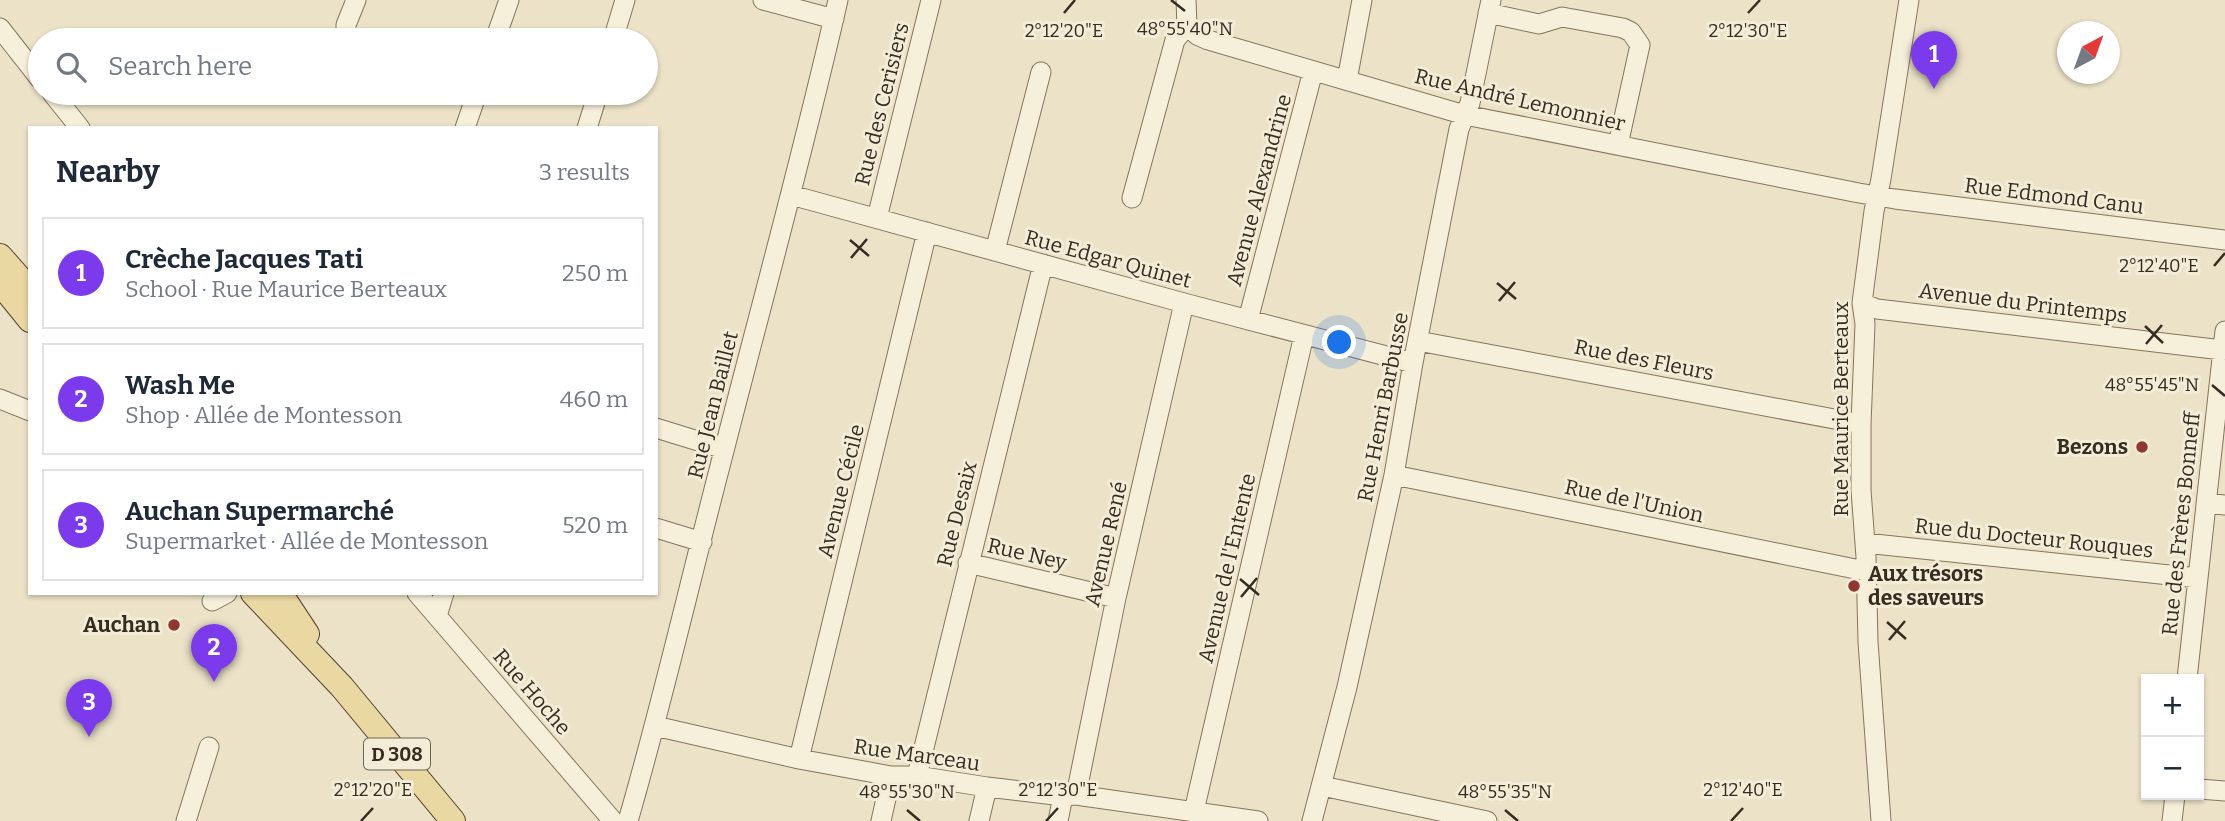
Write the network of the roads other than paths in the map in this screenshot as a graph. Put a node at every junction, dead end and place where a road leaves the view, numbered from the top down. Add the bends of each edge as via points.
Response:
1 (356, 0) edge
2 (509, 0) edge
3 (625, 0) edge
4 (763, 0) edge
5 (932, 0) edge
6 (1186, 0) edge
7 (1362, 0) edge
8 (1909, 0) edge
9 (1490, 6) edge
10 (836, 9) edge
11 (1187, 26) junction
12 (0, 28) edge
13 (346, 28) edge
14 (499, 28) edge
15 (617, 28) edge
16 (28, 64) edge
17 (1313, 71) junction
18 (1041, 72) dead end
19 (1346, 80) junction
20 (61, 105) edge
21 (473, 105) edge
22 (594, 105) edge
23 (1465, 115) junction
24 (77, 126) edge
25 (466, 126) edge
26 (588, 126) edge
27 (1618, 145) junction
28 (791, 195) junction
29 (1877, 196) junction
30 (1132, 198) dead end
31 (877, 218) junction
32 (927, 232) junction
33 (2225, 240) edge
34 (995, 251) junction
35 (0, 256) edge
36 (1043, 264) junction
37 (0, 283) edge
38 (28, 288) edge
39 (1184, 303) junction
40 (1862, 303) junction
41 (28, 318) edge
42 (1248, 320) junction
43 (1304, 335) junction
44 (1418, 341) junction
45 (2224, 341) edge
46 (1413, 363) junction
47 (0, 399) edge
48 (28, 410) edge
49 (1861, 424) junction
50 (658, 429) edge
51 (724, 449) junction
52 (1394, 475) junction
53 (2216, 504) edge
54 (658, 529) edge
55 (702, 541) junction
56 (1865, 543) junction
57 (968, 563) junction
58 (1865, 571) junction
59 (2198, 578) junction
60 (255, 595) edge
61 (419, 595) edge
62 (443, 595) edge
63 (286, 596) edge
64 (1116, 598) junction
65 (437, 616) junction
66 (2188, 674) edge
67 (342, 687) junction
68 (655, 726) junction
69 (209, 747) dead end
70 (799, 760) junction
71 (891, 776) junction
72 (917, 776) junction
73 (1322, 786) junction
74 (987, 787) junction
75 (2204, 790) edge
76 (2225, 792) edge
77 (1070, 796) junction
78 (2174, 800) edge
79 (1194, 811) junction
80 (186, 821) edge
81 (453, 821) edge
82 (613, 821) edge
83 (628, 821) edge
84 (881, 821) edge
85 (979, 821) edge
86 (1058, 821) edge
87 (1258, 821) edge
88 (1312, 821) edge
89 (1487, 821) edge
90 (1881, 821) edge
91 (2172, 821) edge

1 - 13 street
2 - 14 street
3 - 15 street
4 - 10 street
5 - 31 street, Rue des Cerisiers
6 - 11 street
7 - 19 street
8 - 29 street, Rue Maurice Berteaux
9 - 23 street, Rue Henri Barbusse
9 - 27 street via 1539,24 1562,17 1632,32 1640,46
10 - 28 street, Rue Jean Baillet
11 - 17 street, Rue André Lemonnier via 1209,40
11 - 30 street via 1175,40
12 - 16 street
17 - 19 street, Rue André Lemonnier
17 - 42 street, Avenue Alexandrine
18 - 34 street
19 - 23 street, Rue André Lemonnier
20 - 24 street
21 - 25 street
22 - 26 street
23 - 27 street, Rue André Lemonnier
23 - 44 street, Rue Henri Barbusse
27 - 29 street, Rue André Lemonnier
28 - 31 street, Rue Edgar Quinet
28 - 51 street, Rue Jean Baillet
29 - 33 street, Rue Edmond Canu
29 - 40 street, Rue Maurice Berteaux
31 - 32 street, Rue Edgar Quinet
32 - 34 street, Rue Edgar Quinet
32 - 70 street, Avenue Cécile
34 - 36 street, Rue Edgar Quinet
35 - 38 main road
36 - 39 street, Rue Edgar Quinet
36 - 57 street, Rue Desaix
37 - 41 main road
39 - 42 street, Rue Edgar Quinet
39 - 64 street, Avenue René
40 - 45 street, Avenue du Printemps via 1877,309
40 - 49 street, Rue Maurice Berteaux
42 - 43 street, Rue Edgar Quinet
43 - 46 street, Rue Edgar Quinet
43 - 79 street, Avenue de l'Entente
44 - 46 street, Rue Henri Barbusse
44 - 49 street, Rue des Fleurs
45 - 53 street, Rue des Frères Bonneff
46 - 52 street, Rue Henri Barbusse
47 - 48 street
49 - 56 street, Rue Maurice Berteaux
50 - 51 street
51 - 55 street, Rue Jean Baillet
52 - 58 street, Rue de l'Union
52 - 73 street, Rue Henri Barbusse
53 - 59 street, Rue des Frères Bonneff
54 - 55 street
55 - 68 street, Rue Jean Baillet
56 - 58 street, Rue Maurice Berteaux
56 - 59 street, Rue du Docteur Rouques
57 - 64 street, Rue Ney
57 - 72 street, Rue Desaix
58 - 90 street, Rue Maurice Berteaux
59 - 66 street, Rue des Frères Bonneff
60 - 67 main road, D 308
61 - 65 street, Rue Hoche
62 - 65 street
63 - 67 main road, D 308
64 - 77 street, Avenue René
65 - 82 street, Rue Hoche
67 - 81 main road, D 308
68 - 70 street, Rue Marceau
68 - 83 street, Rue Jean Baillet
69 - 80 street
70 - 71 street, Rue Marceau
71 - 72 street, Rue Marceau
71 - 84 street
72 - 74 street, Rue Marceau
73 - 88 street, Rue Henri Barbusse
73 - 89 street
74 - 77 street, Rue Marceau
74 - 85 street
75 - 76 street
77 - 79 street, Rue Marceau
77 - 86 street, Avenue René
78 - 91 street
79 - 87 street, Rue Marceau

